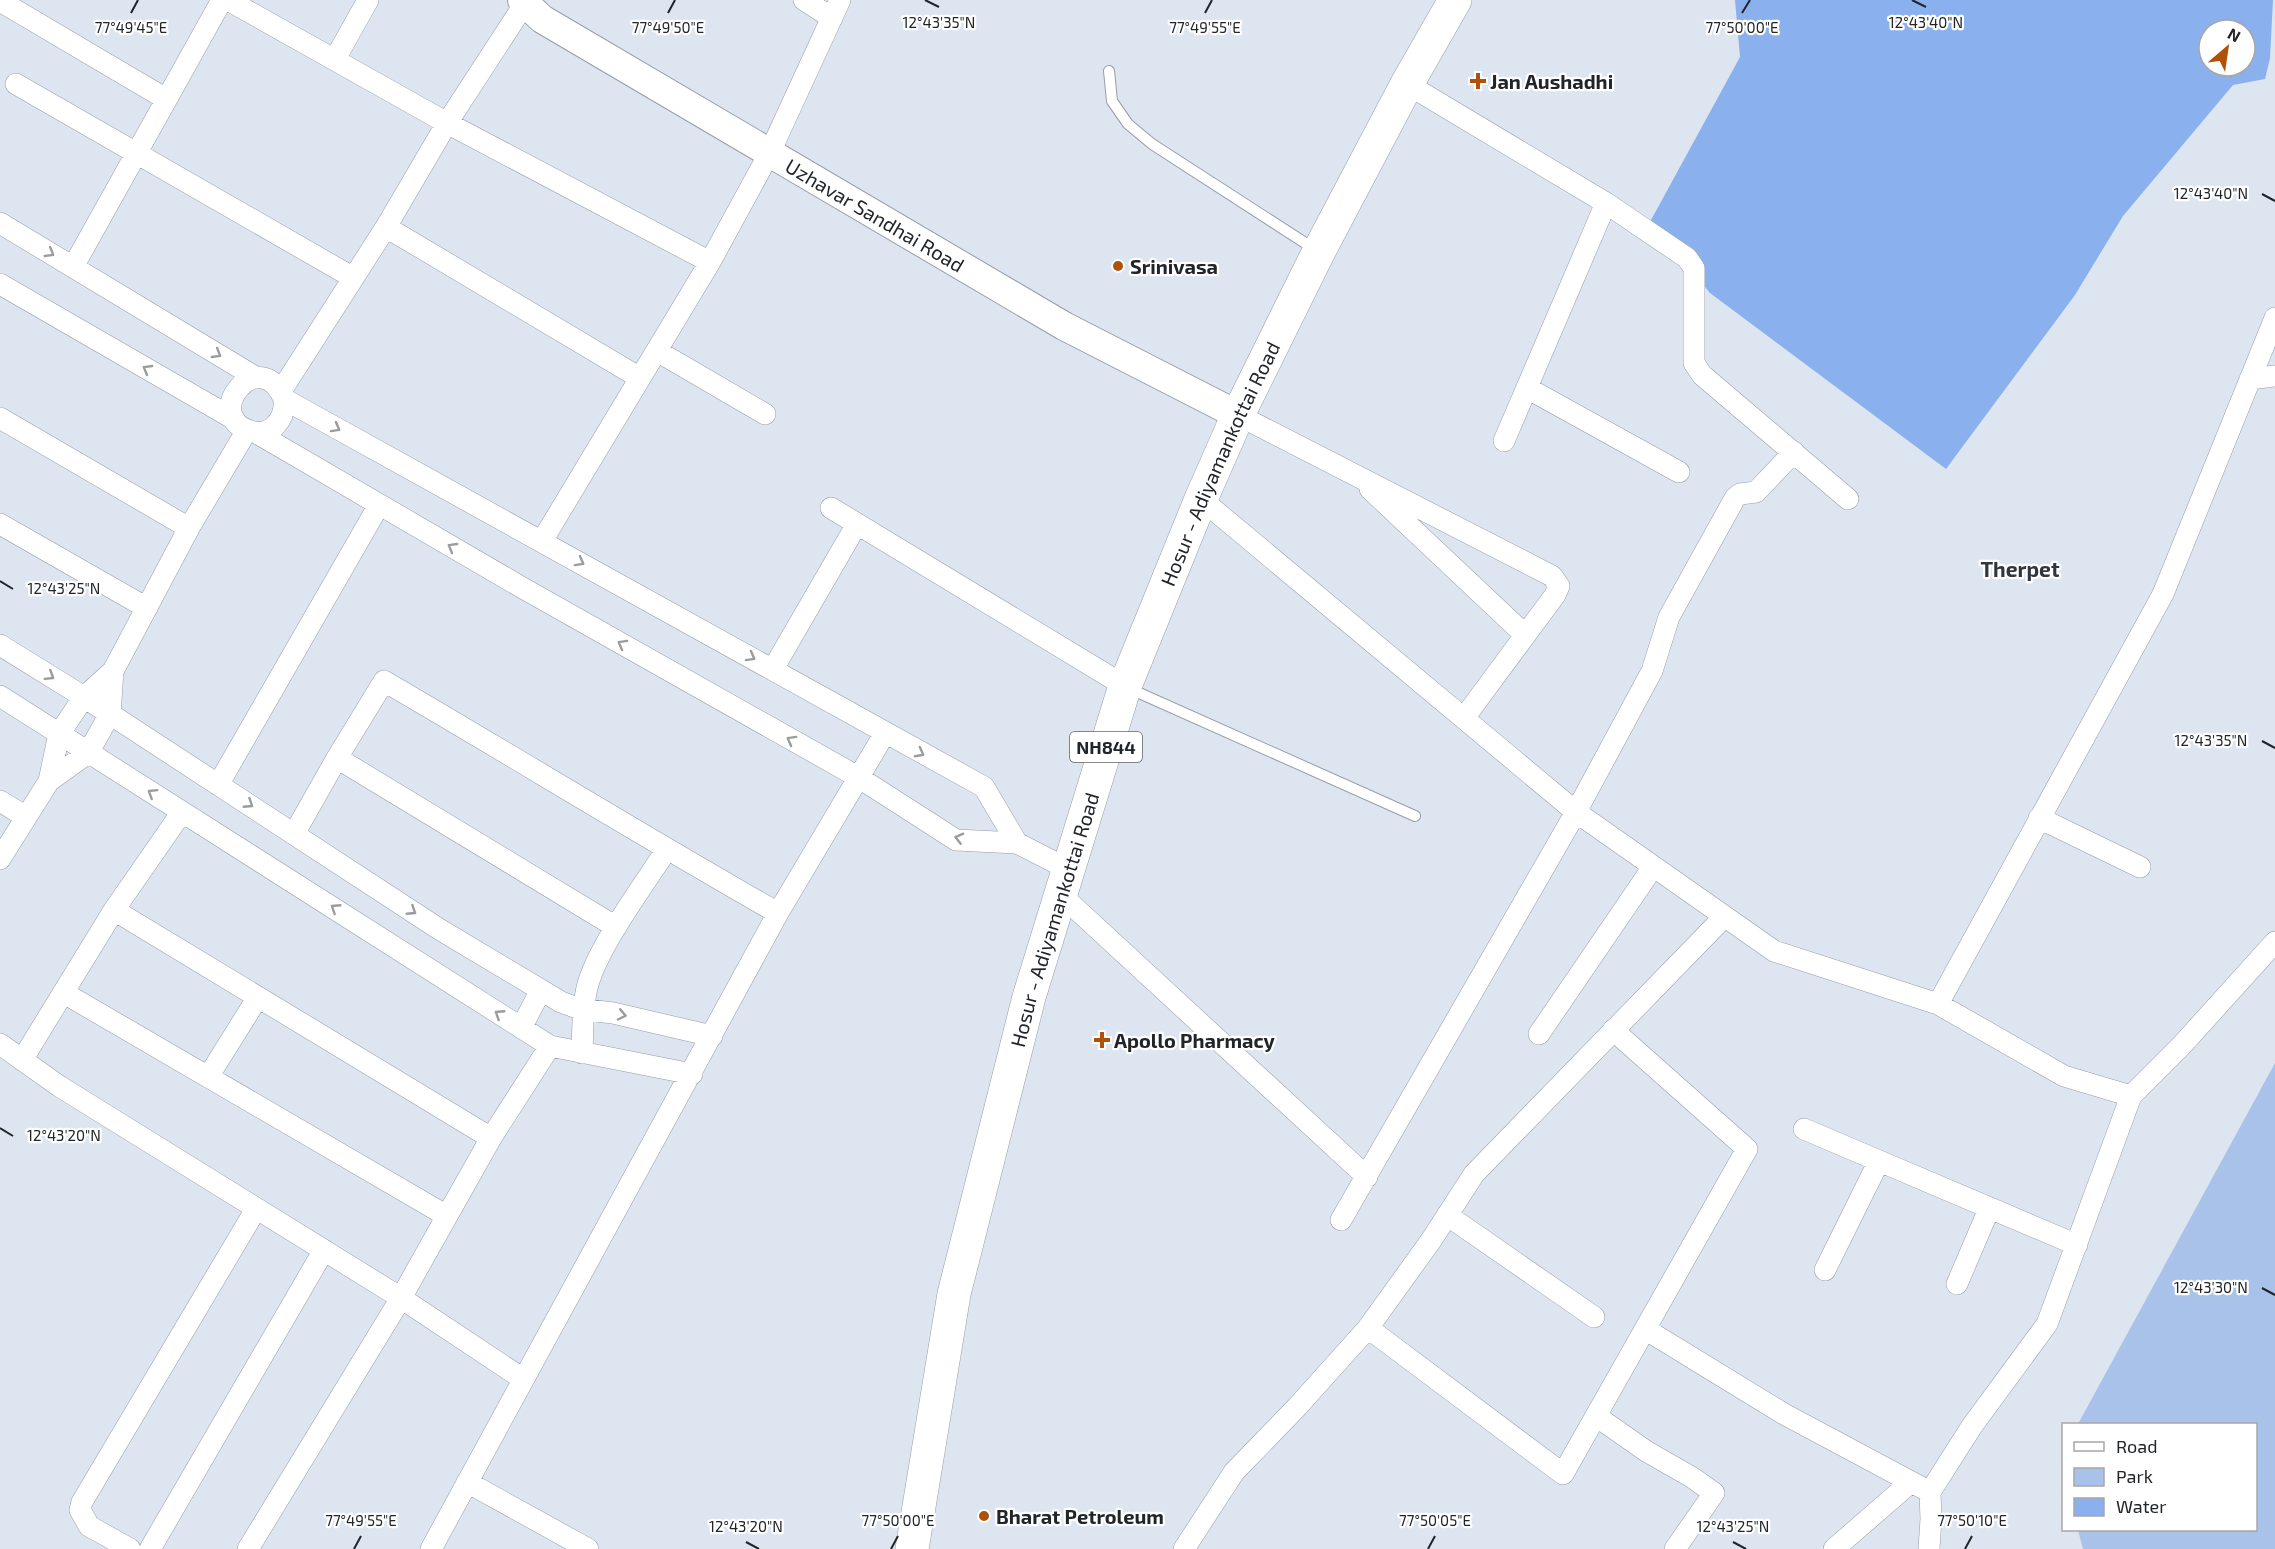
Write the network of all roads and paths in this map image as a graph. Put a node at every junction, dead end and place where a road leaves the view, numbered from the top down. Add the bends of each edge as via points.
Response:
1 (222, 0) edge
2 (228, 0) edge
3 (368, 0) edge
4 (804, 0) edge
5 (1455, 0) edge
6 (0, 1) edge
7 (524, 1) edge
8 (836, 9) edge
9 (335, 59) junction
10 (1109, 71) dead end
11 (16, 84) dead end
12 (1407, 84) junction
13 (166, 99) junction
14 (447, 123) junction
15 (770, 152) junction
16 (138, 153) junction
17 (1606, 203) junction
18 (0, 223) edge
19 (386, 227) junction
20 (1318, 251) junction
21 (710, 262) junction
22 (73, 267) junction
23 (352, 277) junction
24 (0, 284) edge
25 (2275, 318) edge
26 (657, 351) junction
27 (2275, 376) edge
28 (257, 378) junction
29 (640, 378) junction
30 (2250, 379) junction
31 (1527, 388) junction
32 (283, 395) junction
33 (765, 414) dead end
34 (1238, 415) junction
35 (0, 418) edge
36 (245, 427) junction
37 (1504, 441) dead end
38 (1794, 453) junction
39 (1349, 471) junction
40 (1679, 472) dead end
41 (1201, 498) junction
42 (1848, 499) dead end
43 (379, 505) junction
44 (831, 508) dead end
45 (0, 524) edge
46 (857, 524) junction
47 (189, 528) junction
48 (542, 541) junction
49 (147, 608) junction
50 (1524, 634) junction
51 (0, 645) edge
52 (773, 669) junction
53 (113, 671) junction
54 (1125, 686) junction
55 (0, 696) edge
56 (84, 697) junction
57 (110, 714) junction
58 (1464, 718) junction
59 (59, 734) junction
60 (885, 734) junction
61 (88, 753) junction
62 (337, 758) junction
63 (858, 777) junction
64 (49, 781) junction
65 (218, 785) junction
66 (0, 801) edge
67 (182, 812) junction
68 (1576, 812) junction
69 (1415, 816) dead end
70 (26, 817) junction
71 (2039, 818) junction
72 (294, 834) junction
73 (1017, 843) junction
74 (667, 849) junction
75 (0, 859) edge
76 (1653, 867) junction
77 (2140, 867) dead end
78 (1064, 881) junction
79 (114, 910) junction
80 (778, 913) junction
81 (1724, 917) junction
82 (616, 927) junction
83 (2275, 942) edge
84 (541, 990) junction
85 (64, 993) junction
86 (258, 997) junction
87 (1938, 1004) junction
88 (585, 1010) junction
89 (521, 1028) junction
90 (1613, 1030) junction
91 (1539, 1034) dead end
92 (712, 1036) junction
93 (0, 1044) edge
94 (550, 1046) junction
95 (582, 1053) junction
96 (22, 1060) junction
97 (692, 1074) junction
98 (208, 1077) junction
99 (2131, 1096) junction
100 (1804, 1129) dead end
101 (491, 1138) junction
102 (1879, 1161) junction
103 (1367, 1177) junction
104 (256, 1209) junction
105 (1989, 1209) junction
106 (1447, 1215) junction
107 (447, 1216) junction
108 (1341, 1220) dead end
109 (2077, 1245) junction
110 (324, 1250) junction
111 (1825, 1269) dead end
112 (1957, 1284) dead end
113 (401, 1298) junction
114 (1594, 1317) dead end
115 (1368, 1328) junction
116 (1645, 1329) junction
117 (523, 1379) junction
118 (1596, 1416) junction
119 (467, 1482) junction
120 (1911, 1482) junction
121 (1930, 1492) junction
122 (130, 1549) edge
123 (150, 1549) edge
124 (248, 1549) edge
125 (431, 1549) edge
126 (588, 1549) edge
127 (912, 1549) edge
128 (1184, 1549) edge
129 (1675, 1549) edge
130 (1834, 1549) edge
131 (1929, 1549) edge

1 - 13 street
2 - 9 street
3 - 9 street
4 - 8 street
5 - 12 highway, Hosur - Adiyamankottai Road / NH844
6 - 13 street
7 - 14 street
7 - 15 main road, Uzhavar Sandhai Road via 542,19
8 - 15 street
9 - 14 street
10 - 20 lane via 1112,101 1128,124 1152,144
11 - 16 street
12 - 17 street
12 - 20 highway, Hosur - Adiyamankottai Road / NH844
13 - 16 street
14 - 19 street
14 - 21 street
15 - 21 street
15 - 34 main road, Uzhavar Sandhai Road via 1064,326
16 - 22 street
16 - 23 street
17 - 31 street
17 - 38 street via 1687,258 1694,268 1694,363 1702,375
18 -> 22 street
19 - 23 street
19 - 29 street
20 - 34 highway, Hosur - Adiyamankottai Road / NH844
21 - 26 street
22 -> 28 street
23 - 32 street
36 -> 24 street
25 - 30 street
26 - 29 street
26 - 33 street
27 - 30 street
28 - 32 street via 274,384
28 - 36 street via 240,385 234,393 231,411
29 - 48 street
30 - 71 street via 2163,594
31 - 37 street
31 - 40 street
32 - 36 street via 285,408 278,423 264,432
32 -> 48 street
34 - 39 street
34 - 41 highway, Hosur - Adiyamankottai Road / NH844
35 - 47 street
36 - 43 street
36 - 47 street
38 - 42 street
38 - 68 street via 1756,492 1735,498 1669,617 1652,671
39 - 50 street
39 - 50 street via 1552,576 1559,586 1555,595
41 - 54 highway, Hosur - Adiyamankottai Road / NH844
41 - 58 street
63 -> 43 street
43 - 65 street
44 - 46 street
45 - 49 street
46 - 52 street
46 - 54 street
47 - 49 street
48 -> 52 street
49 - 53 street
50 - 58 street
51 -> 56 street
52 - 60 street
53 - 56 street
53 - 57 street
54 - 69 lane
54 - 78 highway, Hosur - Adiyamankottai Road / NH844
55 - 59 street
56 - 57 street
56 - 59 street
57 - 61 street
57 - 65 street
58 - 68 street
59 - 61 street
59 - 64 street
60 - 63 street
60 -> 73 street via 984,787
61 - 64 street
67 -> 61 street
62 - 72 street
62 - 74 street via 384,681
62 - 82 street
73 -> 63 street via 956,840
63 - 80 street
64 - 70 street
65 -> 72 street
66 - 70 street
67 - 79 street
89 -> 67 street
68 - 76 street
68 - 103 street
70 - 75 street
71 - 77 street
71 - 87 street
72 -> 84 street
73 - 78 street
74 - 80 street
74 - 82 street
76 - 81 street
76 - 91 street
78 - 103 street
78 - 127 highway, Hosur - Adiyamankottai Road / NH844 via 1029,997 954,1294
79 - 85 street
79 - 86 street
80 - 92 street
81 - 87 street via 1774,951
81 - 90 street
82 - 88 street via 590,981
83 - 99 street
84 - 88 street
84 - 89 street
85 - 96 street
85 - 98 street
86 - 98 street
86 - 101 street
87 - 99 street via 2064,1076
88 -> 92 street
88 - 95 street
89 - 94 street
90 - 106 street via 1474,1174
90 - 116 street via 1747,1149
92 - 97 street
93 - 96 street
94 - 95 street
94 - 101 street
95 - 97 street
96 - 104 street
97 - 117 street
98 - 107 street
99 - 109 street
100 - 102 street
101 - 107 street
102 - 105 street
102 - 111 street
103 - 108 street
104 - 110 street
104 - 122 street via 82,1502 82,1517 89,1526
105 - 109 street
105 - 112 street
106 - 114 street
106 - 115 street
107 - 113 street
109 - 121 street via 2047,1324 1972,1426
110 - 113 street
110 - 123 street
113 - 117 street
113 - 124 street
115 - 118 street via 1563,1474
115 - 128 street via 1234,1472
116 - 118 street
116 - 120 street via 1784,1414
117 - 119 street
118 - 129 street via 1714,1493
119 - 125 street
119 - 126 street
120 - 121 street
120 - 130 street
121 - 131 street

